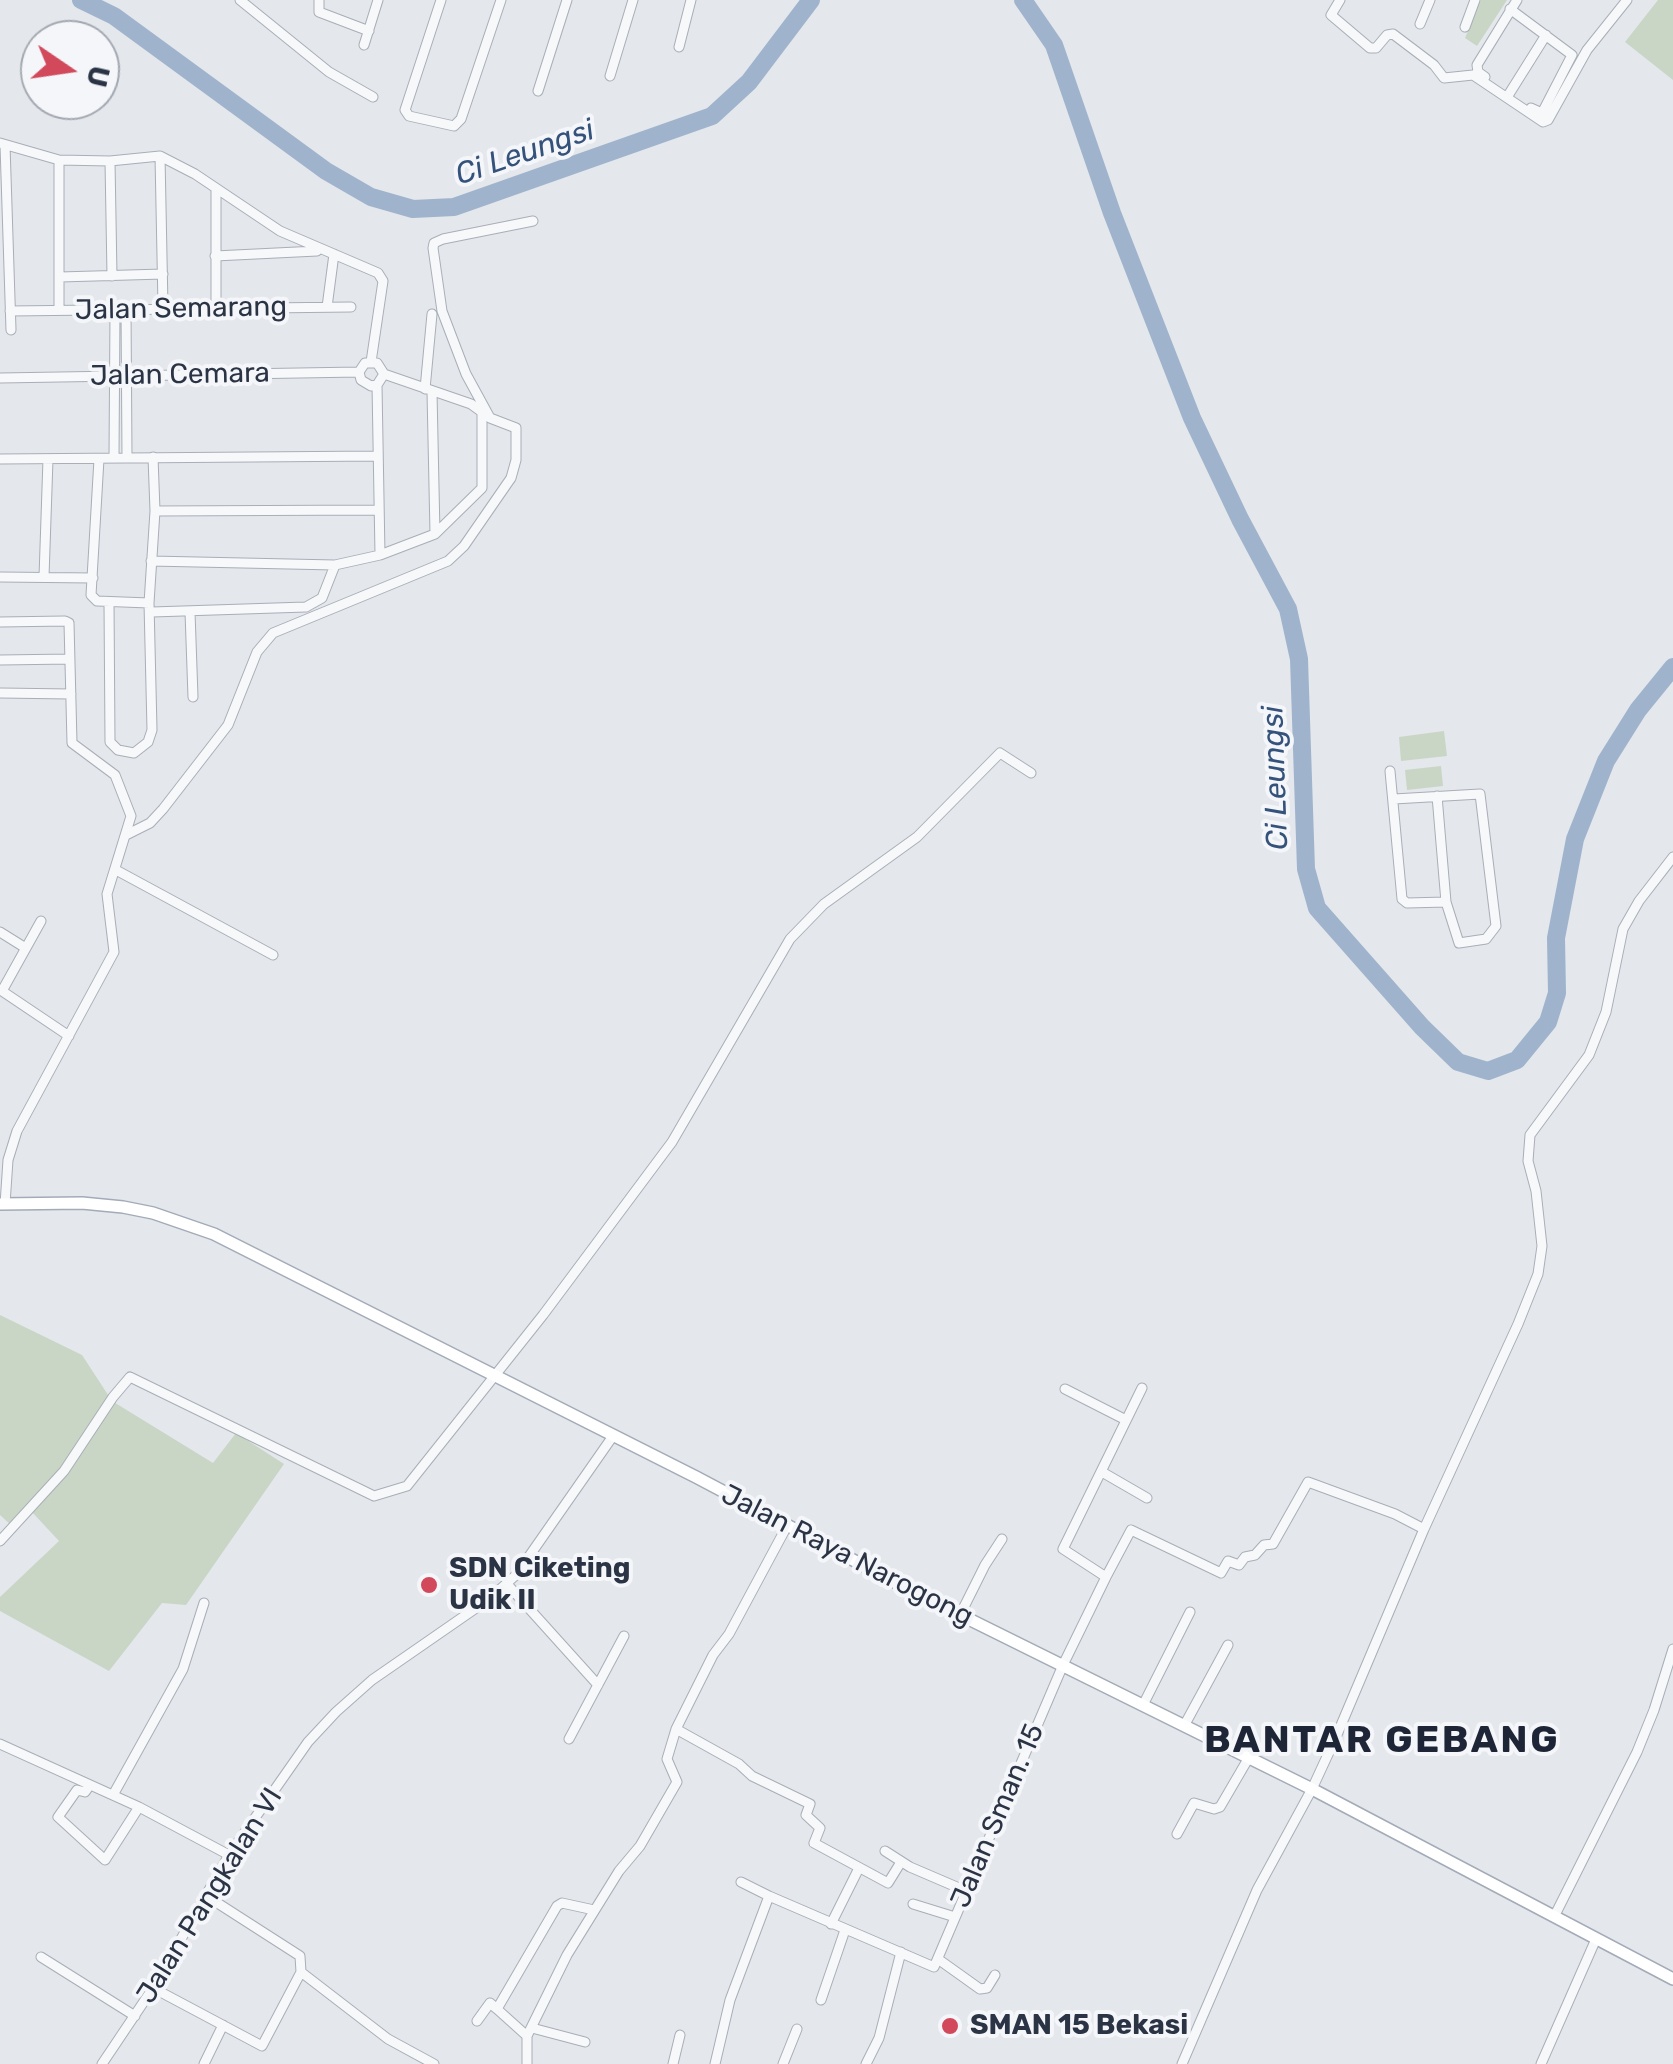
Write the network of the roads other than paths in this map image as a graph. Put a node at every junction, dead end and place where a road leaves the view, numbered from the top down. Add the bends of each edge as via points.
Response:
1 (240, 0) edge
2 (319, 0) edge
3 (378, 0) edge
4 (440, 0) edge
5 (501, 0) edge
6 (567, 0) edge
7 (633, 0) edge
8 (691, 0) edge
9 (1340, 0) edge
10 (1430, 0) edge
11 (1475, 0) edge
12 (1628, 0) edge
13 (1514, 4) edge
14 (1420, 24) dead end
15 (1466, 27) dead end
16 (369, 31) junction
17 (1546, 34) junction
18 (364, 45) dead end
19 (680, 47) dead end
20 (610, 76) dead end
21 (538, 91) dead end
22 (1508, 94) junction
23 (373, 97) dead end
24 (2, 144) edge
25 (160, 156) junction
26 (59, 160) junction
27 (110, 161) junction
28 (216, 190) junction
29 (533, 221) dead end
30 (329, 252) junction
31 (215, 256) junction
32 (164, 274) junction
33 (112, 276) junction
34 (60, 277) junction
35 (163, 307) junction
36 (328, 307) junction
37 (351, 307) dead end
38 (216, 308) junction
39 (59, 310) junction
40 (120, 310) junction
41 (10, 311) junction
42 (432, 314) dead end
43 (11, 330) dead end
44 (371, 362) junction
45 (359, 372) junction
46 (384, 374) junction
47 (121, 376) junction
48 (0, 378) edge
49 (378, 384) junction
50 (428, 390) junction
51 (378, 456) junction
52 (127, 457) junction
53 (100, 458) junction
54 (114, 458) junction
55 (154, 458) junction
56 (0, 459) edge
57 (48, 459) junction
58 (378, 510) junction
59 (155, 512) junction
60 (434, 534) junction
61 (380, 555) junction
62 (151, 562) junction
63 (335, 565) junction
64 (44, 577) junction
65 (0, 578) edge
66 (92, 578) junction
67 (109, 602) junction
68 (150, 608) junction
69 (190, 612) junction
70 (0, 622) edge
71 (70, 659) junction
72 (0, 660) edge
73 (0, 694) edge
74 (71, 694) junction
75 (193, 697) dead end
76 (1390, 771) dead end
77 (1031, 773) dead end
78 (1437, 796) junction
79 (1394, 800) junction
80 (126, 835) junction
81 (1673, 857) edge
82 (116, 870) junction
83 (1446, 902) junction
84 (42, 921) dead end
85 (0, 932) edge
86 (24, 947) junction
87 (273, 955) dead end
88 (69, 1036) junction
89 (3, 1204) edge
90 (495, 1378) junction
91 (1142, 1388) dead end
92 (1065, 1389) dead end
93 (1126, 1420) junction
94 (613, 1436) junction
95 (1102, 1472) junction
96 (1147, 1498) dead end
97 (787, 1526) junction
98 (1424, 1529) junction
99 (1002, 1539) dead end
100 (0, 1541) edge
101 (1106, 1578) junction
102 (507, 1584) junction
103 (204, 1603) dead end
104 (1190, 1612) dead end
105 (960, 1615) junction
106 (624, 1636) dead end
107 (1228, 1646) dead end
108 (1673, 1649) edge
109 (1063, 1666) junction
110 (598, 1685) junction
111 (1143, 1705) junction
112 (1184, 1726) junction
113 (676, 1729) junction
114 (569, 1739) dead end
115 (0, 1744) edge
116 (1248, 1758) junction
117 (90, 1785) junction
118 (1312, 1790) junction
119 (113, 1795) junction
120 (139, 1806) junction
121 (1177, 1834) dead end
122 (884, 1851) dead end
123 (229, 1855) junction
124 (901, 1862) junction
125 (860, 1868) junction
126 (741, 1882) dead end
127 (966, 1891) junction
128 (205, 1895) junction
129 (769, 1896) junction
130 (913, 1904) dead end
131 (594, 1910) junction
132 (1555, 1916) junction
133 (955, 1917) junction
134 (831, 1924) junction
135 (844, 1930) junction
136 (1596, 1940) junction
137 (901, 1952) junction
138 (41, 1957) dead end
139 (936, 1963) junction
140 (302, 1972) junction
141 (995, 1975) dead end
142 (1673, 1978) edge
143 (153, 1988) junction
144 (821, 2000) dead end
145 (497, 2008) junction
146 (135, 2016) junction
147 (477, 2021) dead end
148 (223, 2025) junction
149 (797, 2029) dead end
150 (530, 2032) junction
151 (680, 2035) dead end
152 (585, 2042) dead end
153 (102, 2064) edge
154 (204, 2064) edge
155 (434, 2064) edge
156 (528, 2064) edge
157 (672, 2064) edge
158 (715, 2064) edge
159 (783, 2064) edge
160 (866, 2064) edge
161 (1182, 2064) edge
162 (1541, 2064) edge

1 - 23 street via 329,72
2 - 16 street via 319,12
3 - 16 street
4 - 5 street via 405,110 454,126 462,119
6 - 21 street
7 - 20 street
8 - 19 street
9 - 12 street via 1331,15 1370,48 1392,34 1444,78 1472,74 1543,122 1586,50
10 - 14 street
11 - 15 street
13 - 17 street
13 - 22 street via 1476,69
16 - 18 street
17 - 22 street
17 - 22 street via 1572,55 1542,113
24 - 26 street
24 - 41 street
25 - 27 street
25 - 28 street
25 - 32 street
26 - 27 street
26 - 34 street
27 - 33 street
28 - 30 street via 280,231
28 - 31 street
29 - 80 street via 443,239 432,248 442,311 466,374 490,418 516,428 511,478 448,561 272,632 256,652 228,725 164,809
30 - 31 street
30 - 36 street
30 - 44 street via 382,278
31 - 38 street
32 - 33 street
32 - 35 street
33 - 34 street
34 - 39 street
35 - 38 street, Jalan Semarang
35 - 40 street, Jalan Semarang
36 - 37 street, Jalan Semarang
36 - 38 street, Jalan Semarang
39 - 40 street, Jalan Semarang
39 - 41 street, Jalan Semarang
40 - 47 street
41 - 43 street
42 - 50 street
44 - 45 street
44 - 46 street
45 - 47 street, Jalan Cemara
45 - 49 street via 366,384
46 - 49 street
46 - 50 street
47 - 48 street, Jalan Cemara
47 - 52 street
47 - 54 street
49 - 51 street
50 - 60 street
50 - 60 street via 478,406 483,417 482,488
51 - 55 street
51 - 58 street
52 - 54 street
52 - 55 street
53 - 54 street
53 - 57 street
53 - 66 street
55 - 59 street
56 - 57 street
57 - 64 street
58 - 59 street
58 - 61 street
59 - 62 street
60 - 61 street
61 - 63 street
62 - 63 street
62 - 68 street
63 - 69 street via 322,598 306,607
64 - 65 street
64 - 66 street
66 - 67 street via 93,599
67 - 68 street
67 - 68 street via 110,742 134,753 152,730
68 - 69 street
69 - 75 street
70 - 71 street via 67,621
71 - 72 street
71 - 74 street
73 - 74 street
74 - 80 street via 72,743 120,783 131,816
76 - 79 street
77 - 90 street via 1000,754 918,837 824,904 790,938 672,1142
78 - 79 street
78 - 83 street
78 - 83 street via 1480,794 1492,934 1459,943
79 - 83 street via 1402,899
80 - 82 street
81 - 98 street via 1623,928 1606,1012 1589,1055 1530,1134 1542,1246 1538,1274
82 - 87 street
82 - 88 street via 107,894 114,952
84 - 86 street
85 - 86 street
86 - 88 street via 2,990
88 - 89 street via 17,1132
89 - 90 main road, Jalan Raya Narogong via 109,1206 186,1224
90 - 94 main road, Jalan Raya Narogong
90 - 100 street via 407,1486 374,1496 130,1377 64,1471
91 - 93 street
92 - 93 street
93 - 95 street
94 - 97 main road, Jalan Raya Narogong
94 - 102 street, Jalan Pangkalan VI
95 - 96 street
95 - 101 street via 1063,1551
97 - 105 main road, Jalan Raya Narogong
97 - 113 street
98 - 101 street, Jalan Sman. 15 via 1309,1482 1273,1544 1240,1565 1228,1561 1221,1574 1132,1530
98 - 118 street
99 - 105 street
101 - 109 street, Jalan Sman. 15
102 - 110 street
102 - 123 street, Jalan Pangkalan VI via 336,1712
103 - 119 street via 182,1669
104 - 111 street
105 - 109 main road, Jalan Raya Narogong
106 - 110 street
107 - 112 street
108 - 132 street via 1637,1752
109 - 111 main road, Jalan Raya Narogong
109 - 127 street, Jalan Sman. 15
110 - 114 street
111 - 112 main road, Jalan Raya Narogong
112 - 116 main road, Jalan Raya Narogong
113 - 125 street via 810,1804 806,1815 820,1828 814,1843
113 - 131 street via 667,1759 677,1782
115 - 117 street
116 - 118 main road, Jalan Raya Narogong
116 - 121 street via 1220,1806 1194,1802
117 - 119 street
117 - 120 street via 58,1817 105,1860
118 - 132 main road, Jalan Raya Narogong
118 - 161 street via 1258,1890
119 - 120 street
120 - 123 street
122 - 124 street
123 - 128 street, Jalan Pangkalan VI
124 - 125 street via 888,1883
124 - 127 street
125 - 134 street
126 - 129 street
127 - 133 street, Jalan Sman. 15
128 - 140 street via 300,1956
128 - 143 street, Jalan Pangkalan VI
129 - 134 street
129 - 158 street via 730,2000
130 - 133 street
131 - 145 street via 557,1906
131 - 150 street
132 - 136 main road, Jalan Raya Narogong
133 - 139 street, Jalan Sman. 15
134 - 135 street
135 - 137 street
135 - 144 street
136 - 142 main road, Jalan Raya Narogong
136 - 162 street
137 - 139 street
137 - 160 street
138 - 146 street
139 - 141 street via 980,1988
140 - 148 street via 262,2046
140 - 155 street via 388,2039
143 - 146 street, Jalan Pangkalan VI
143 - 148 street
145 - 147 street via 490,2003
145 - 150 street
146 - 153 street, Jalan Pangkalan VI
148 - 154 street
149 - 159 street
150 - 152 street
150 - 156 street
151 - 157 street

